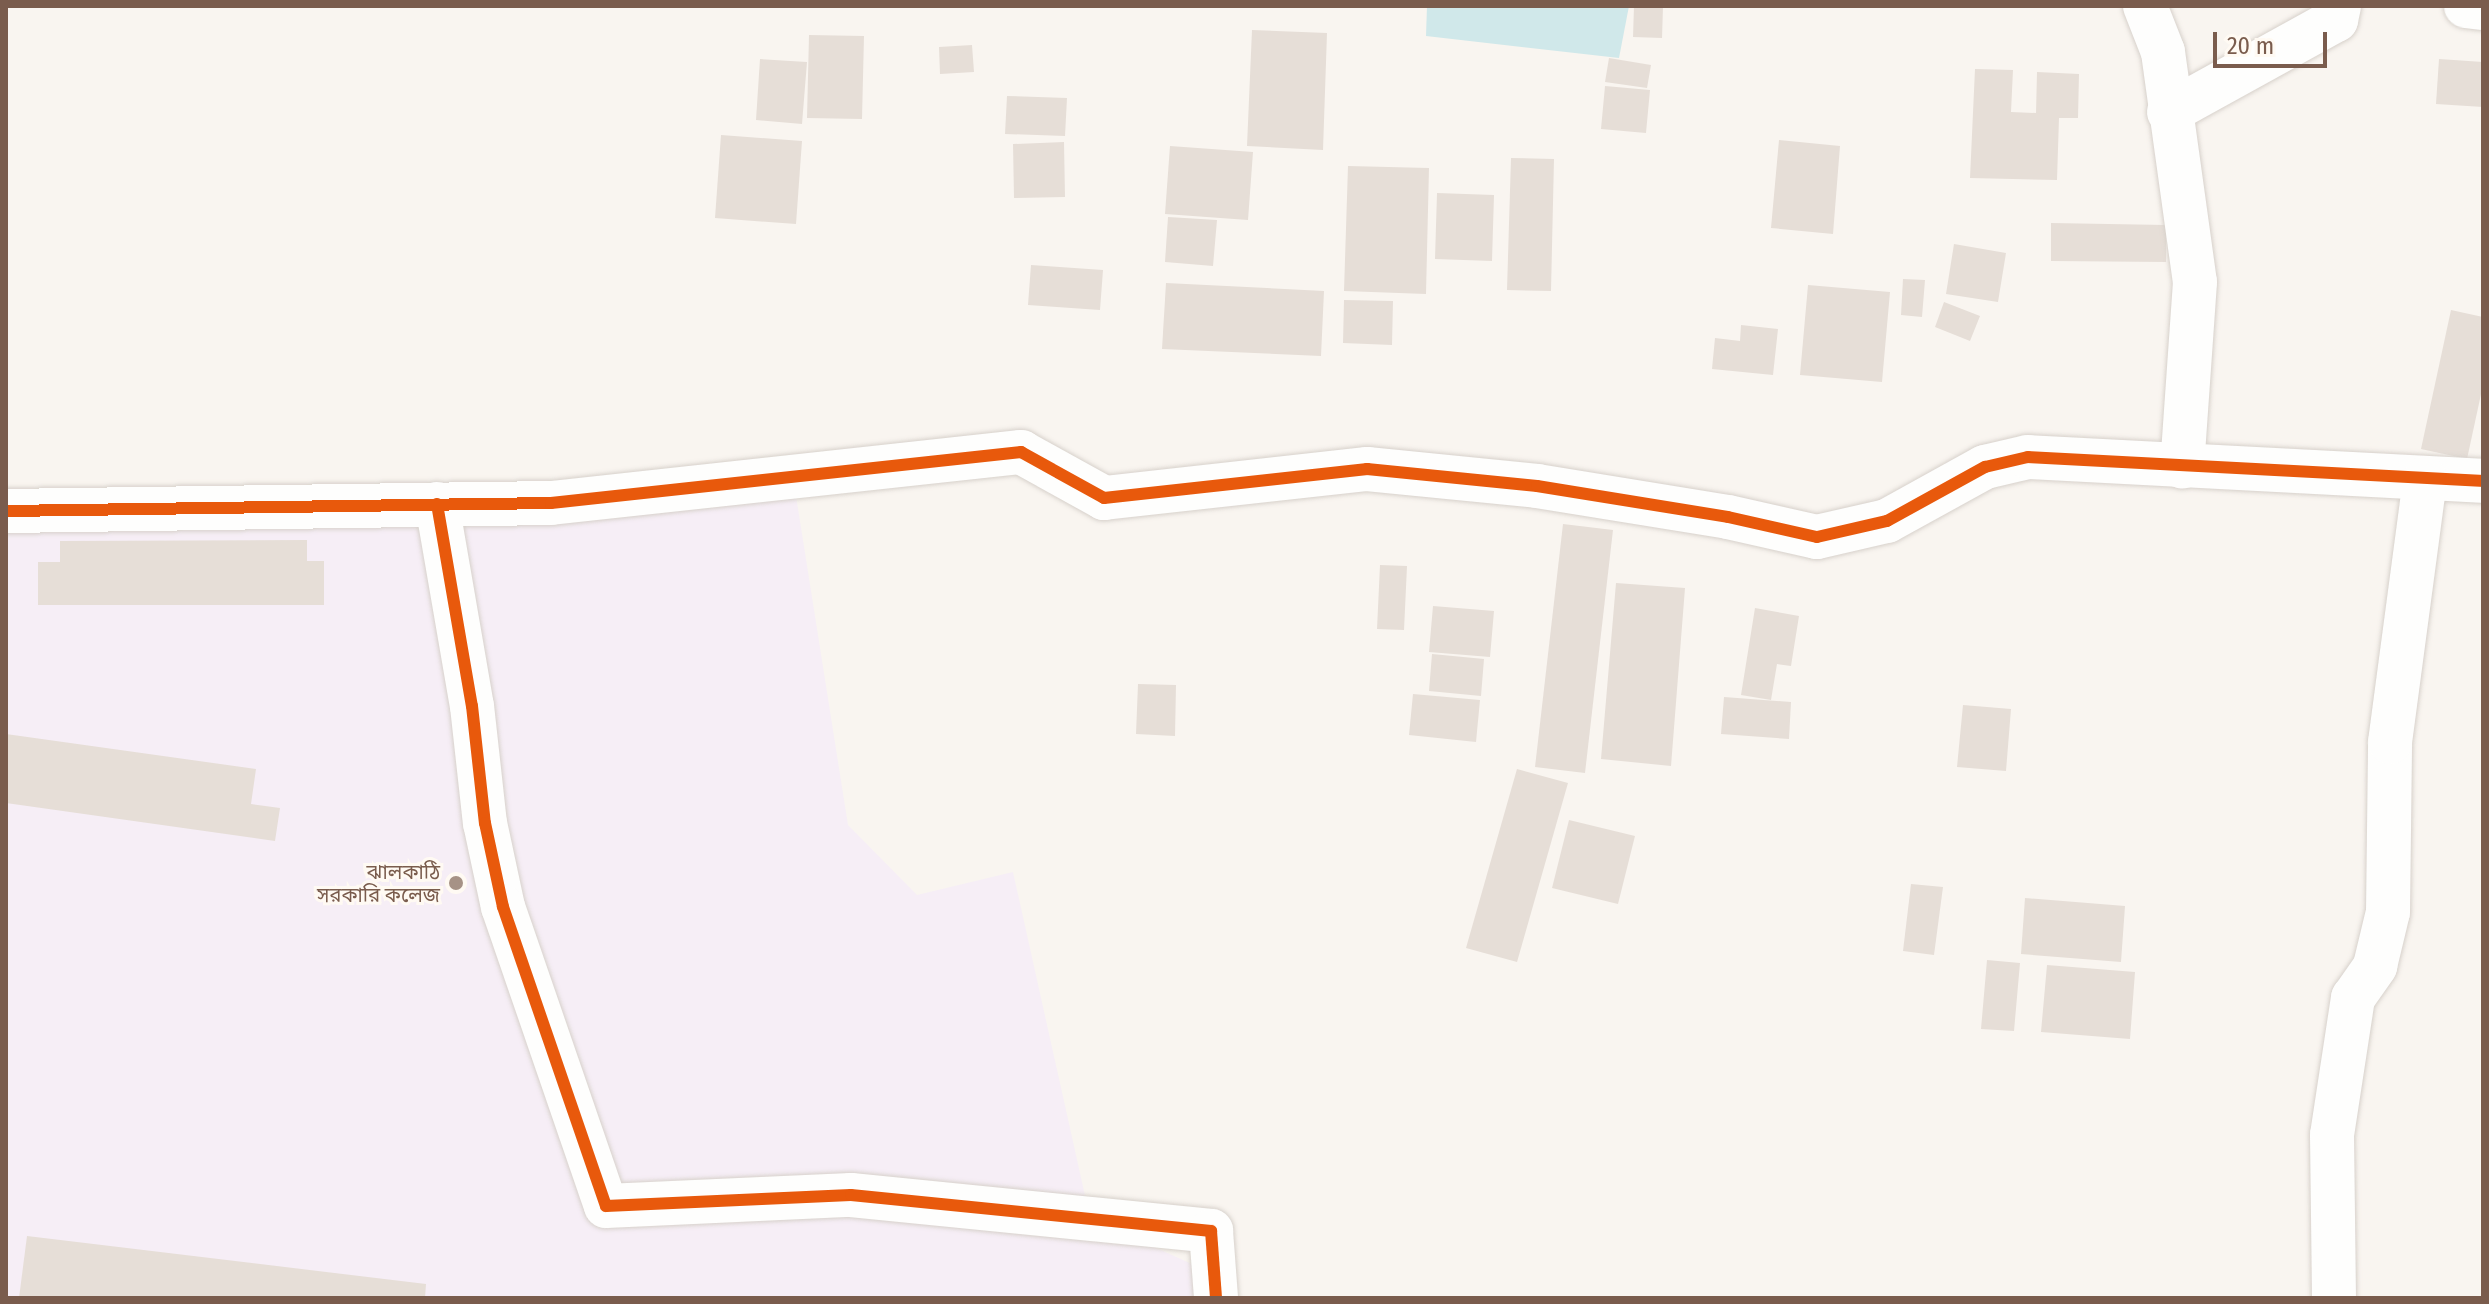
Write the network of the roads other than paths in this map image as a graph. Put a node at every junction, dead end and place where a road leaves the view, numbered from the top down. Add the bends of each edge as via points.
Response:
1 (2145, 6) edge
2 (2339, 6) edge
3 (2466, 6) edge
4 (2483, 8) edge
5 (2169, 112) junction
6 (2182, 467) junction
7 (2425, 478) junction
8 (2483, 481) edge
9 (437, 504) junction
10 (6, 511) edge
11 (1216, 1298) edge
12 (2334, 1298) edge

1 - 5 street via 2163,52
2 - 5 street via 2336,20
3 - 4 street
5 - 6 street via 2195,282
6 - 7 street
6 - 9 street via 2028,457 1985,467 1887,521 1817,537 1537,486 1367,469 1104,498 1021,452 551,503
7 - 8 street
7 - 12 street via 2390,742 2388,912 2375,966 2353,998 2332,1135
9 - 10 street
9 - 11 street via 472,706 485,823 503,907 606,1206 851,1195 1211,1231

